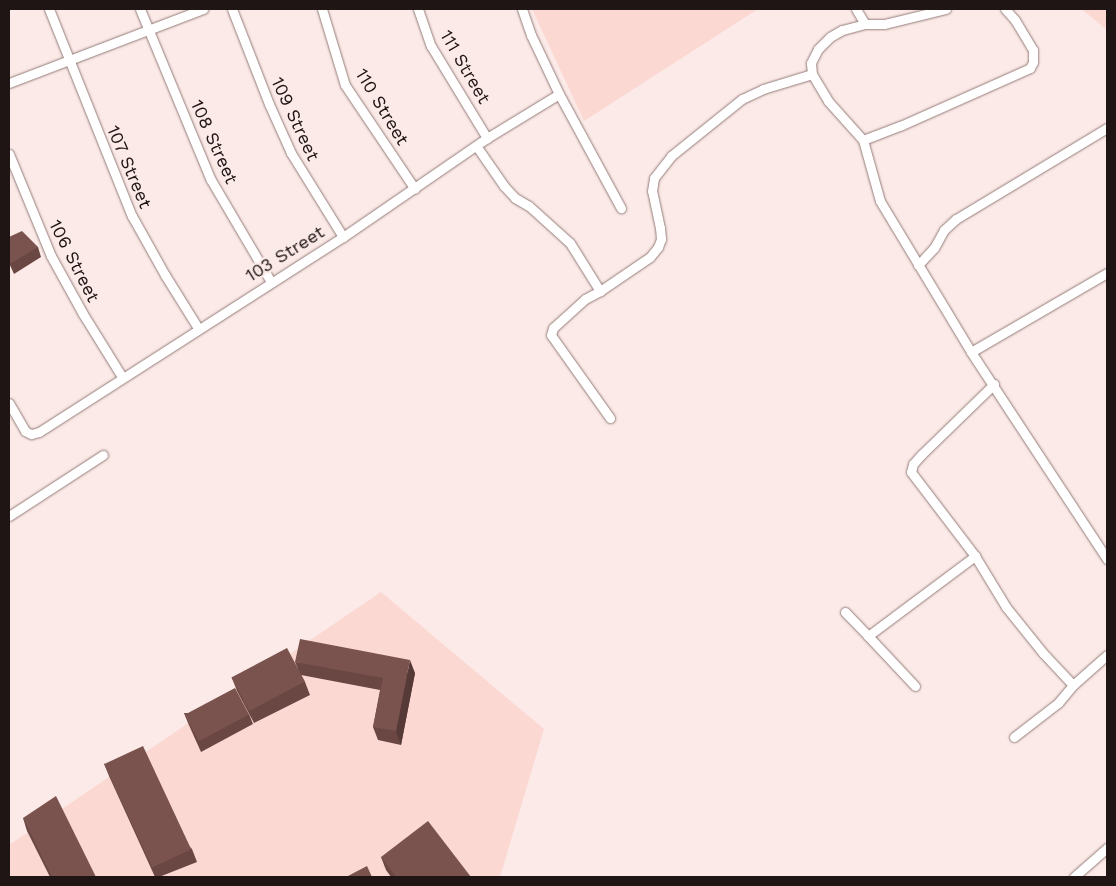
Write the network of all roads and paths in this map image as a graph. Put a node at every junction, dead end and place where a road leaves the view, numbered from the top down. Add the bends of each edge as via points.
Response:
1 (49, 9) edge
2 (140, 9) edge
3 (203, 9) edge
4 (232, 9) edge
5 (322, 9) edge
6 (418, 9) edge
7 (522, 9) edge
8 (856, 9) edge
9 (946, 9) edge
10 (1005, 9) edge
11 (865, 24) junction
12 (148, 30) junction
13 (68, 60) junction
14 (812, 74) junction
15 (9, 83) edge
16 (559, 94) junction
17 (1107, 128) edge
18 (487, 138) junction
19 (863, 140) junction
20 (476, 147) junction
21 (9, 154) edge
22 (415, 189) junction
23 (621, 208) dead end
24 (343, 237) junction
25 (918, 265) junction
26 (1107, 273) edge
27 (271, 282) junction
28 (600, 291) junction
29 (198, 328) junction
30 (971, 352) junction
31 (122, 377) junction
32 (994, 384) junction
33 (9, 403) edge
34 (610, 418) dead end
35 (103, 454) dead end
36 (9, 516) edge
37 (975, 556) junction
38 (1107, 559) edge
39 (845, 612) dead end
40 (868, 636) junction
41 (1107, 655) edge
42 (1073, 685) junction
43 (915, 686) dead end
44 (1014, 737) dead end
45 (1107, 848) edge
46 (1074, 877) edge

1 - 13 street, 107 Street
2 - 12 street, 108 Street
3 - 12 street
4 - 24 street, 109 Street via 291,153
5 - 22 street, 110 Street via 345,85
6 - 18 street, 111 Street via 431,46
7 - 16 street
8 - 11 street
9 - 11 street via 884,24
10 - 19 street via 1016,20 1033,50 1030,68
11 - 14 street via 830,37 818,49 811,63
12 - 13 street
12 - 27 street, 108 Street via 210,180
13 - 15 street
13 - 29 street, 107 Street via 132,216
14 - 19 street via 828,101
14 - 28 street via 742,99 671,156 654,178 652,191 660,228 658,247 650,257
16 - 18 street, 103 Street
16 - 23 street
17 - 25 street via 956,219
18 - 20 street, 103 Street
19 - 25 street via 880,201
20 - 22 street, 103 Street
20 - 28 street via 515,198 529,206 570,243
21 - 31 street, 106 Street via 51,256
22 - 24 street, 103 Street
24 - 27 street, 103 Street
25 - 30 street
26 - 30 street
27 - 29 street, 103 Street
28 - 34 street via 553,328 550,335
29 - 31 street, 103 Street
30 - 32 street
31 - 33 street, 103 Street via 32,434 25,431
32 - 37 street via 921,455 910,472
32 - 38 street
35 - 36 street
37 - 40 street
37 - 42 street via 1006,607
39 - 40 street
40 - 43 street
41 - 42 street
42 - 44 street via 1058,704
45 - 46 street

